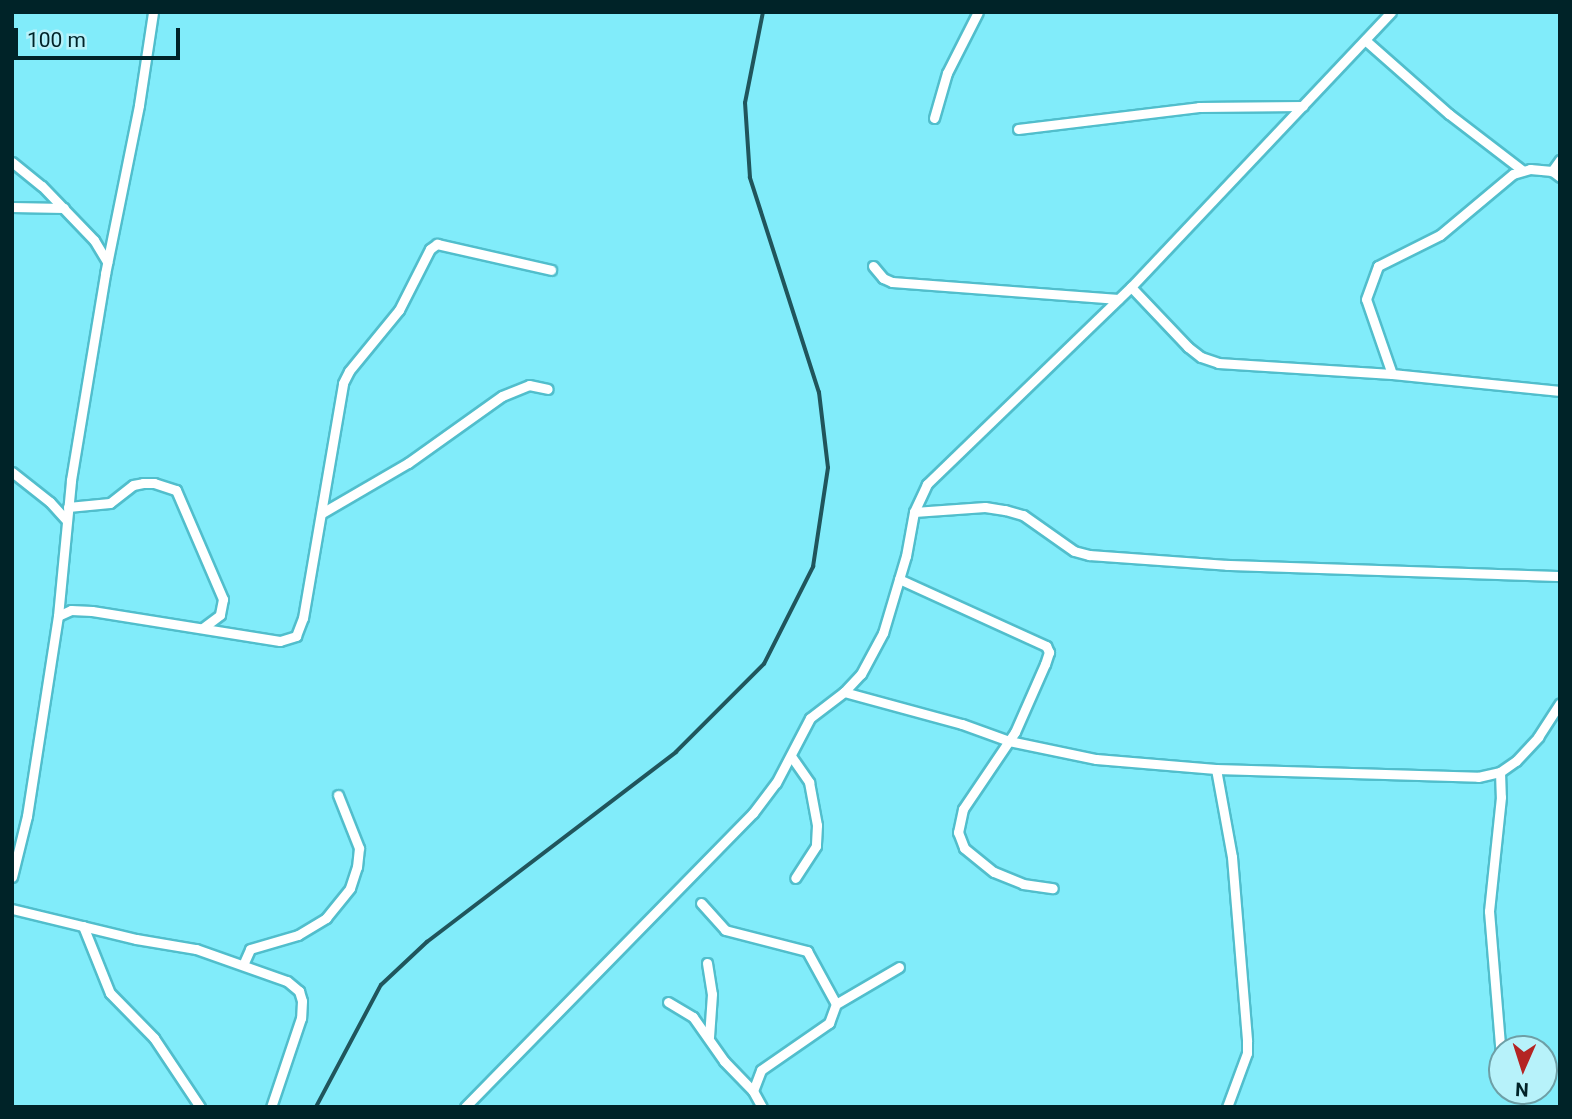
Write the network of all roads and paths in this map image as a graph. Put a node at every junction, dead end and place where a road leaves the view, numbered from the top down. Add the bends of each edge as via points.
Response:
1 (153, 12) edge
2 (978, 12) edge
3 (1385, 14) edge
4 (1365, 40) junction
5 (1303, 106) junction
6 (934, 118) dead end
7 (1018, 129) dead end
8 (1560, 160) edge
9 (12, 162) edge
10 (1522, 170) junction
11 (1556, 174) edge
12 (12, 207) edge
13 (64, 208) junction
14 (107, 262) junction
15 (873, 266) dead end
16 (551, 270) dead end
17 (1131, 287) junction
18 (1118, 299) junction
19 (1392, 374) junction
20 (548, 389) dead end
21 (1560, 391) edge
22 (12, 472) edge
23 (68, 507) junction
24 (914, 512) junction
25 (322, 513) junction
26 (66, 520) junction
27 (1560, 576) edge
28 (899, 579) junction
29 (58, 616) junction
30 (203, 628) junction
31 (844, 692) junction
32 (1560, 703) edge
33 (1009, 741) junction
34 (791, 756) junction
35 (1216, 769) junction
36 (1500, 772) junction
37 (338, 795) dead end
38 (12, 877) edge
39 (795, 878) dead end
40 (1053, 888) dead end
41 (701, 903) dead end
42 (12, 909) edge
43 (83, 926) junction
44 (708, 963) dead end
45 (243, 965) junction
46 (899, 967) dead end
47 (668, 1002) dead end
48 (836, 1004) junction
49 (1499, 1035) edge
50 (709, 1039) junction
51 (753, 1091) junction
52 (200, 1107) edge
53 (271, 1107) edge
54 (465, 1107) edge
55 (762, 1107) edge
56 (1227, 1107) edge

1 - 14 street
2 - 6 street via 947,73
3 - 4 street
4 - 5 street
4 - 10 street
5 - 7 street via 1199,107
5 - 17 street
8 - 11 street
9 - 13 street
10 - 11 street
10 - 19 street via 1440,235 1378,266 1366,299
12 - 13 street
13 - 14 street via 94,240
14 - 23 street
15 - 18 street via 892,282
16 - 25 street via 437,244 430,249 390,324 343,383
17 - 18 street
17 - 19 street via 1188,347 1217,363
18 - 24 street via 927,484
19 - 21 street
20 - 25 street via 529,386 502,396 408,463
22 - 26 street
23 - 26 street
23 - 30 street via 110,503 143,483 176,490 223,599 220,615
24 - 27 street via 1005,510 1023,515 1074,551 1088,555 1227,565
24 - 28 street
25 - 30 street via 296,636 280,641
26 - 29 street
28 - 31 street via 874,654
28 - 33 street via 1046,646 1045,664
29 - 30 street via 71,610 92,611
29 - 38 street via 27,816
31 - 33 street
31 - 34 street via 810,718
32 - 36 street via 1538,737
33 - 35 street via 1096,759
33 - 40 street via 963,809 960,842 1008,880
34 - 39 street via 809,782 817,825 816,846
34 - 54 street via 753,813
35 - 36 street via 1478,777
35 - 56 street via 1232,857 1247,1041
36 - 49 street via 1489,911
37 - 45 street via 359,848 350,887 326,918 298,935 250,948
41 - 48 street via 725,930 807,951
42 - 43 street
43 - 45 street via 196,949
43 - 52 street via 110,993 154,1038
44 - 50 street via 712,994
45 - 53 street via 288,981 303,1001
46 - 48 street
47 - 50 street via 693,1017
48 - 51 street via 829,1023 761,1070
50 - 51 street
51 - 55 street

